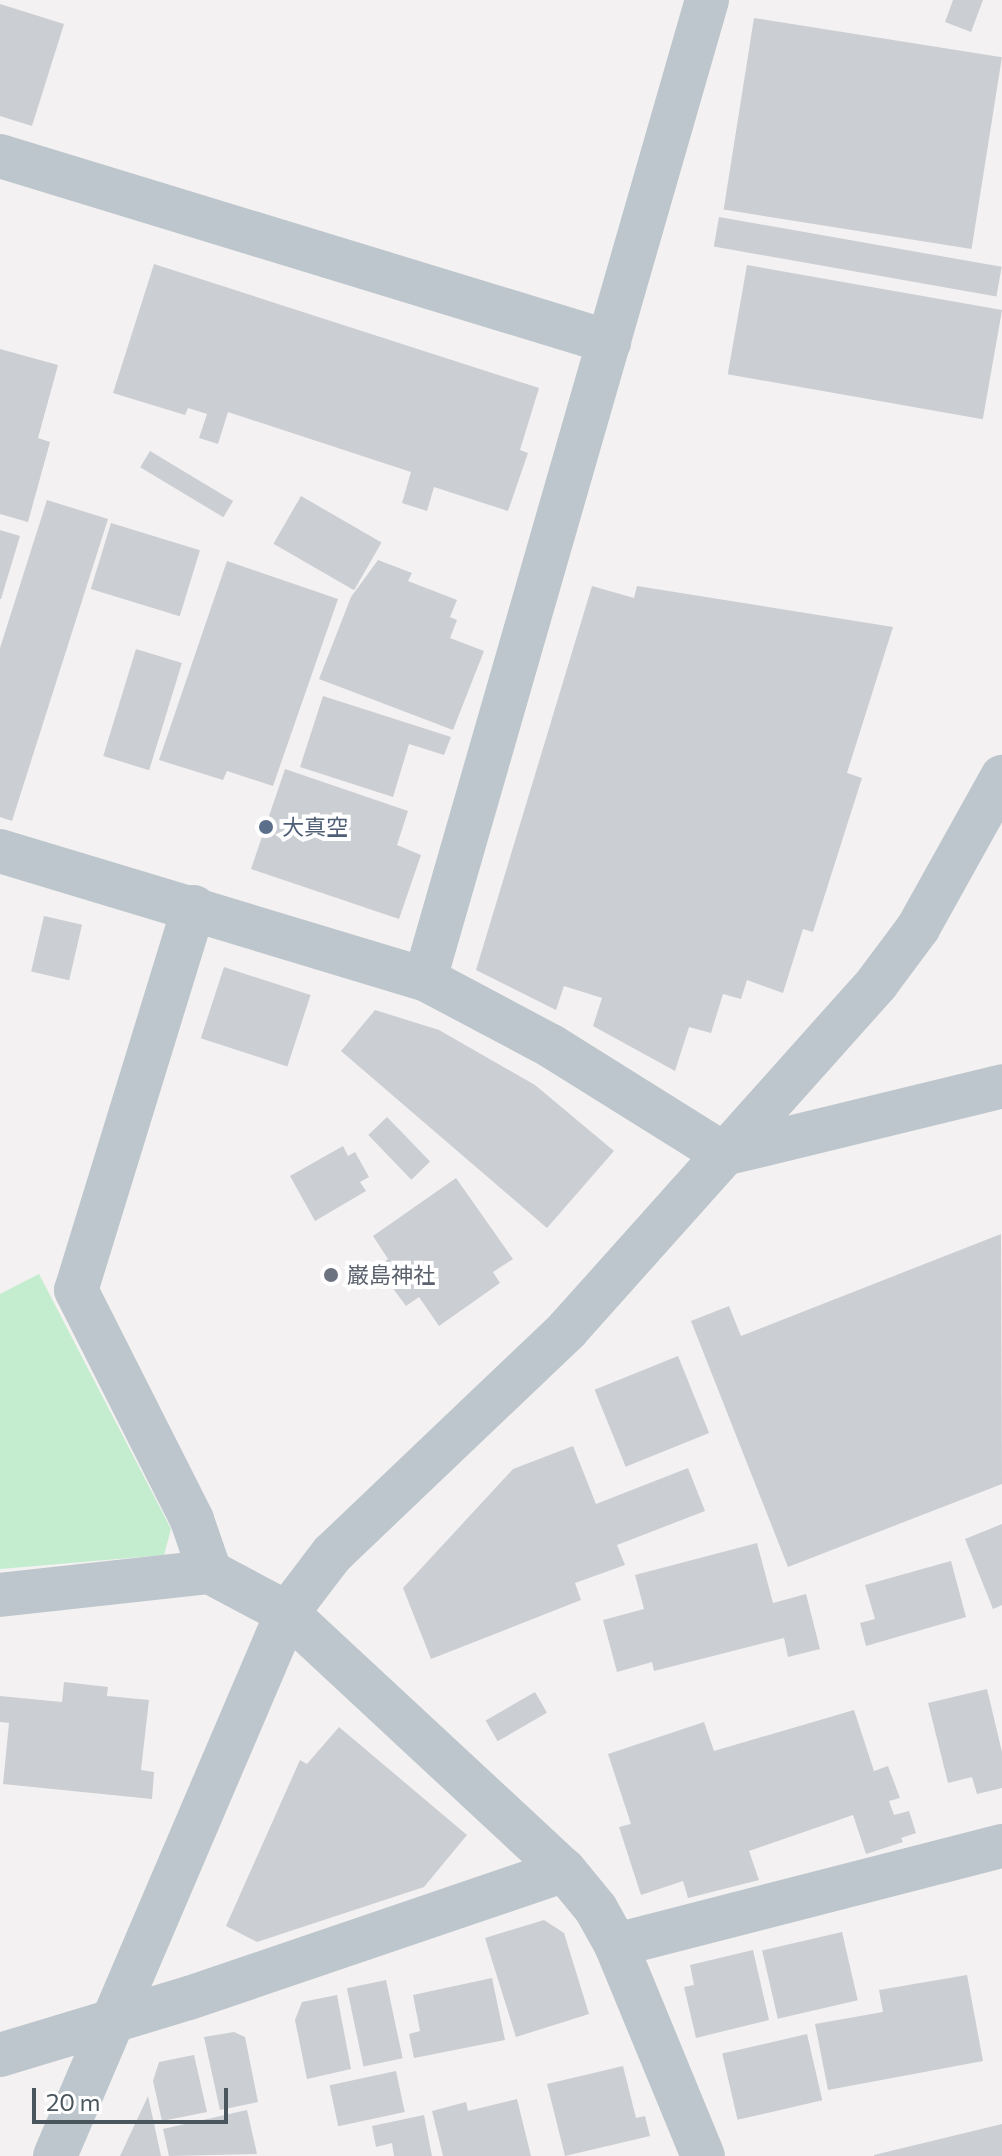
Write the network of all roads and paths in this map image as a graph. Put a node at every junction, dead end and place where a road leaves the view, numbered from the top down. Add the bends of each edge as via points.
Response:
1 (707, 0) edge
2 (0, 156) edge
3 (609, 342) junction
4 (1002, 777) edge
5 (0, 851) edge
6 (194, 907) junction
7 (425, 979) junction
8 (1002, 1086) edge
9 (724, 1154) junction
10 (210, 1572) junction
11 (0, 1595) edge
12 (287, 1613) junction
13 (1002, 1846) edge
14 (564, 1870) junction
15 (616, 1945) junction
16 (116, 2017) junction
17 (0, 2055) edge
18 (55, 2156) edge
19 (703, 2156) edge

1 - 3 street
2 - 3 street
3 - 7 street
4 - 9 street via 918,928 877,983
5 - 6 street
6 - 7 street
6 - 10 street via 76,1290 192,1520
7 - 9 street via 551,1046
8 - 9 street
9 - 12 street via 567,1330 332,1554
10 - 11 street
10 - 12 street
12 - 14 street
12 - 16 street
13 - 15 street
14 - 15 street via 596,1909
14 - 16 street via 189,1998
15 - 19 street
16 - 17 street
16 - 18 street

